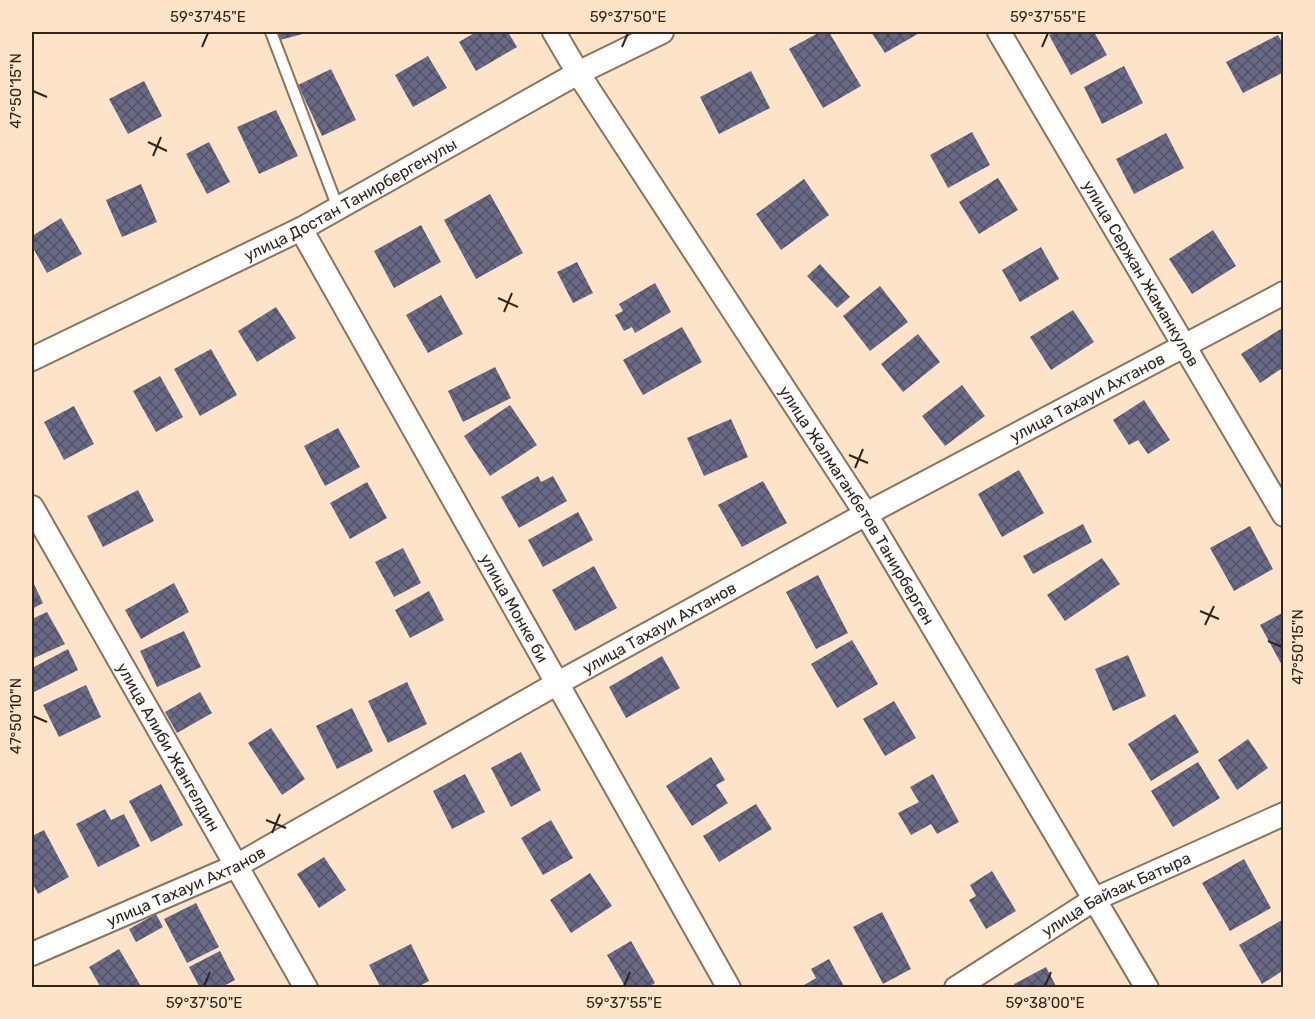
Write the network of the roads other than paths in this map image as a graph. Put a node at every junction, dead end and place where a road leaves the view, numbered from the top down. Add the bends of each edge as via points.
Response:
1 (271, 32) edge
2 (554, 32) edge
3 (662, 32) edge
4 (999, 32) edge
5 (578, 73) junction
6 (338, 208) junction
7 (301, 229) junction
8 (1284, 292) edge
9 (1183, 346) junction
10 (32, 358) edge
11 (32, 507) edge
12 (866, 514) junction
13 (1284, 515) edge
14 (558, 683) junction
15 (1284, 814) edge
16 (236, 866) junction
17 (1095, 899) junction
18 (32, 954) edge
19 (306, 987) edge
20 (729, 987) edge
21 (956, 987) edge
22 (1147, 987) edge

1 - 6 lane
2 - 5 street, улица Жалмаганбетов Танирберген
3 - 5 street, улица Достан Танирбергенулы
4 - 9 street, улица Сержан Жаманкулов
5 - 6 street, улица Достан Танирбергенулы
5 - 12 street, улица Жалмаганбетов Танирберген
6 - 7 street, улица Достан Танирбергенулы
7 - 10 street, улица Достан Танирбергенулы
7 - 14 street, улица Монке би
8 - 9 street, улица Тахауи Ахтанов
9 - 12 street, улица Тахауи Ахтанов
9 - 13 street, улица Сержан Жаманкулов
11 - 16 street, улица Алиби Жангелдин
12 - 14 street, улица Тахауи Ахтанов
12 - 17 street, улица Жалмаганбетов Танирберген
14 - 16 street, улица Тахауи Ахтанов
14 - 20 street, улица Монке би
15 - 17 street, улица Байзак Батыра
16 - 18 street, улица Тахауи Ахтанов
16 - 19 street, улица Алиби Жангелдин
17 - 21 street, улица Байзак Батыра
17 - 22 street, улица Жалмаганбетов Танирберген

